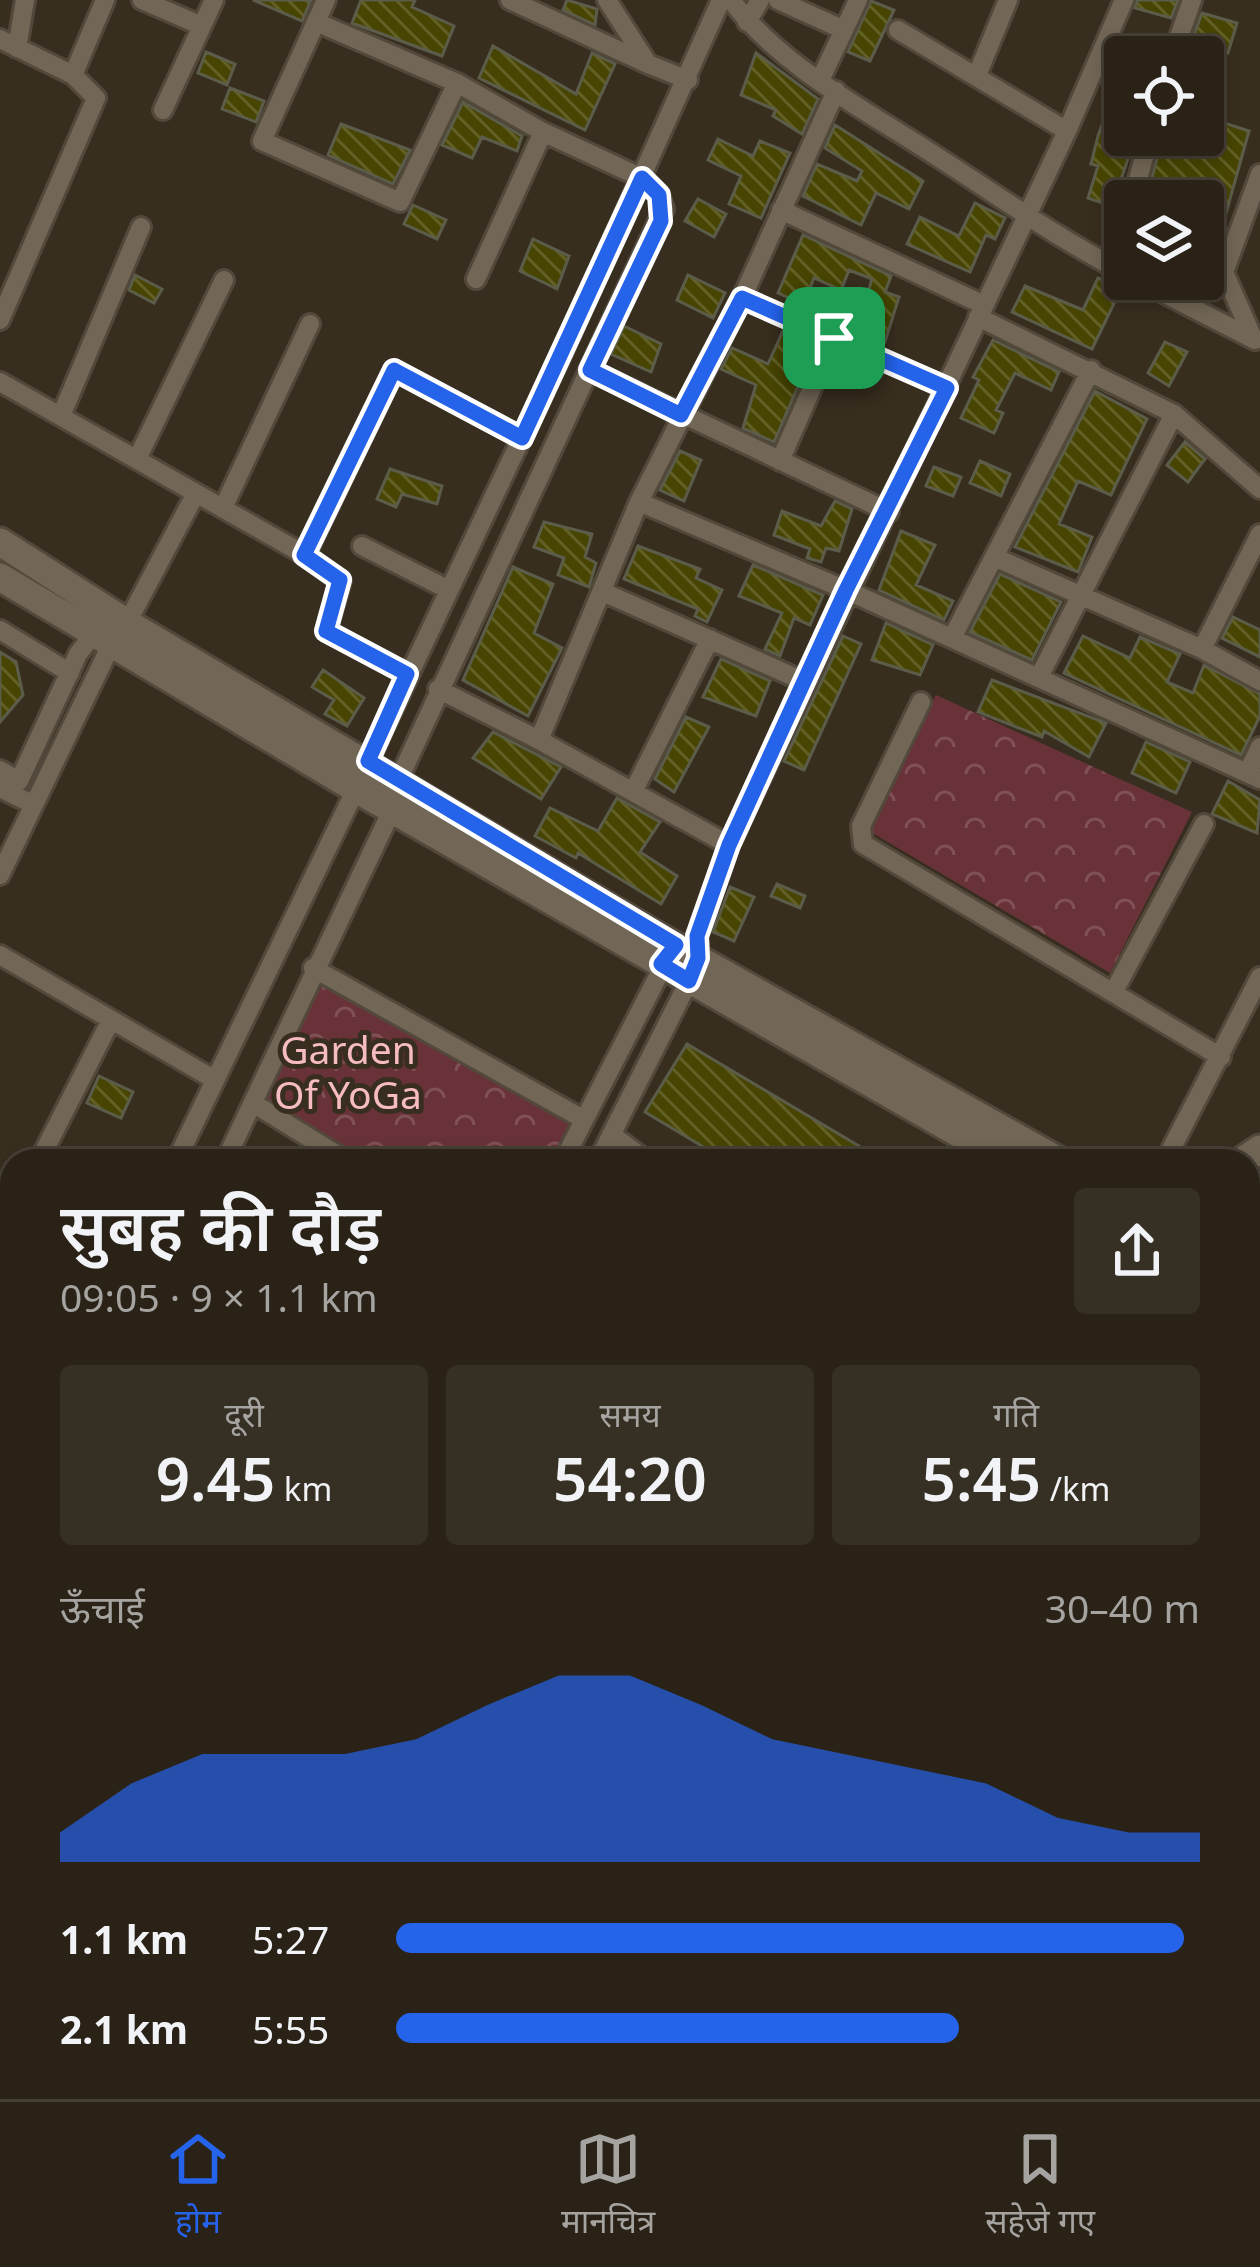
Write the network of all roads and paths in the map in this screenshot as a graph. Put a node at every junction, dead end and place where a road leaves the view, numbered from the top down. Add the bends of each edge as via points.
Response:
1 (25, 0) edge
2 (105, 0) edge
3 (142, 0) edge
4 (214, 0) edge
5 (326, 0) edge
6 (510, 0) edge
7 (607, 0) edge
8 (721, 0) edge
9 (730, 0) edge
10 (760, 0) edge
11 (778, 0) edge
12 (858, 0) edge
13 (1008, 0) edge
14 (1124, 0) edge
15 (1192, 0) edge
16 (316, 22) junction
17 (747, 22) junction
18 (202, 26) junction
19 (844, 30) junction
20 (898, 30) dead end
21 (1179, 36) edge
22 (6, 47) edge
23 (648, 64) junction
24 (73, 75) junction
25 (976, 75) junction
26 (688, 80) junction
27 (457, 83) junction
28 (828, 85) junction
29 (163, 110) dead end
30 (1067, 130) junction
31 (543, 132) junction
32 (1260, 174) edge
33 (642, 178) junction
34 (781, 210) junction
35 (1025, 215) junction
36 (141, 227) dead end
37 (1104, 261) edge
38 (476, 279) dead end
39 (224, 280) dead end
40 (742, 298) junction
41 (1177, 300) edge
42 (981, 311) junction
43 (0, 320) edge
44 (310, 324) dead end
45 (834, 338) junction
46 (1257, 341) edge
47 (590, 370) junction
48 (1091, 370) junction
49 (0, 382) edge
50 (947, 388) junction
51 (1174, 414) junction
52 (681, 415) junction
53 (61, 416) junction
54 (522, 438) junction
55 (137, 460) junction
56 (779, 461) junction
57 (1260, 489) edge
58 (196, 493) junction
59 (639, 502) junction
60 (223, 508) junction
61 (889, 512) junction
62 (1260, 534) edge
63 (0, 542) edge
64 (362, 546) dead end
65 (304, 555) junction
66 (994, 557) junction
67 (0, 577) edge
68 (449, 590) junction
69 (846, 590) junction
70 (603, 592) junction
71 (1080, 597) junction
72 (0, 630) edge
73 (111, 633) junction
74 (952, 638) junction
75 (710, 639) junction
76 (1202, 650) junction
77 (70, 673) junction
78 (407, 674) junction
79 (1039, 677) junction
80 (803, 681) junction
81 (1260, 681) edge
82 (438, 689) junction
83 (921, 702) dead end
84 (539, 740) junction
85 (1260, 747) edge
86 (368, 761) junction
87 (0, 770) edge
88 (1254, 776) edge
89 (399, 779) junction
90 (0, 788) edge
91 (356, 789) junction
92 (633, 792) junction
93 (32, 804) junction
94 (392, 810) junction
95 (1204, 824) dead end
96 (729, 845) junction
97 (0, 875) edge
98 (0, 955) edge
99 (684, 957) junction
100 (313, 968) junction
101 (1259, 982) edge
102 (1113, 993) junction
103 (111, 1020) junction
104 (1221, 1057) junction
105 (215, 1080) junction
106 (253, 1103) junction
107 (584, 1119) junction
108 (612, 1136) junction
109 (45, 1149) edge
110 (182, 1149) edge
111 (230, 1149) edge
112 (328, 1149) edge
113 (569, 1149) edge
114 (605, 1149) edge
115 (630, 1149) edge
116 (988, 1149) edge
117 (1037, 1149) edge
118 (1171, 1149) edge

1 - 22 street
2 - 24 street
3 - 18 street
4 - 18 street
5 - 16 street
6 - 23 street
7 - 23 street
8 - 26 street
9 - 17 street
10 - 17 street
11 - 19 street
12 - 19 street
13 - 25 street
14 - 30 street
15 - 21 street
16 - 27 street
16 - 27 street via 262,142 381,194 400,202
17 - 28 street
18 - 29 street
19 - 28 street
20 - 25 street
22 - 24 street
23 - 26 street
24 - 43 street via 96,98
25 - 30 street
26 - 33 street
27 - 31 street
28 - 34 street
28 - 35 street
30 - 35 street
31 - 33 street
31 - 38 street
32 - 46 street via 1224,272
33 - 47 street via 659,195 661,221
33 - 54 street
34 - 40 street
34 - 42 street
35 - 37 street
35 - 42 street
36 - 53 street
39 - 55 street
40 - 45 street
40 - 52 street
41 - 46 street
42 - 48 street
42 - 50 street
44 - 60 street
45 - 50 street
45 - 56 street
47 - 52 street
47 - 82 street
48 - 51 street
48 - 66 street
49 - 53 street
50 - 61 street
51 - 57 street
51 - 71 street
52 - 56 street
52 - 59 street
53 - 55 street
54 - 65 street via 394,370
54 - 68 street
55 - 58 street
56 - 61 street
58 - 60 street
58 - 73 street
59 - 69 street
59 - 70 street
60 - 65 street
61 - 69 street
62 - 76 street
63 - 73 main road
64 - 68 street
65 - 78 street via 340,580 326,631
66 - 71 street
66 - 74 street
67 - 73 main road
68 - 78 street
69 - 74 street
69 - 80 street
70 - 75 street
70 - 84 street
71 - 76 street
71 - 79 street
72 - 77 street
73 - 77 street
73 - 86 main road
73 - 91 main road
73 - 93 street
74 - 79 street
75 - 80 street
75 - 92 street
76 - 81 street
77 - 87 street via 19,781
78 - 86 street
79 - 88 street
80 - 96 street
82 - 84 street
82 - 89 street
83 - 102 street via 861,826 863,844
84 - 92 street
85 - 88 street
86 - 89 main road
89 - 99 main road
90 - 93 street
91 - 94 main road
91 - 105 street
92 - 96 street
93 - 97 street
94 - 99 main road
94 - 100 street
95 - 102 street
96 - 99 street
98 - 103 street
99 - 107 street
99 - 108 street
99 - 116 main road
99 - 117 main road
100 - 106 street
100 - 107 street
101 - 104 street
102 - 104 street
103 - 105 street
103 - 109 street
104 - 118 street
105 - 110 street
106 - 111 street
106 - 112 street
107 - 113 street
108 - 114 street
108 - 115 street

